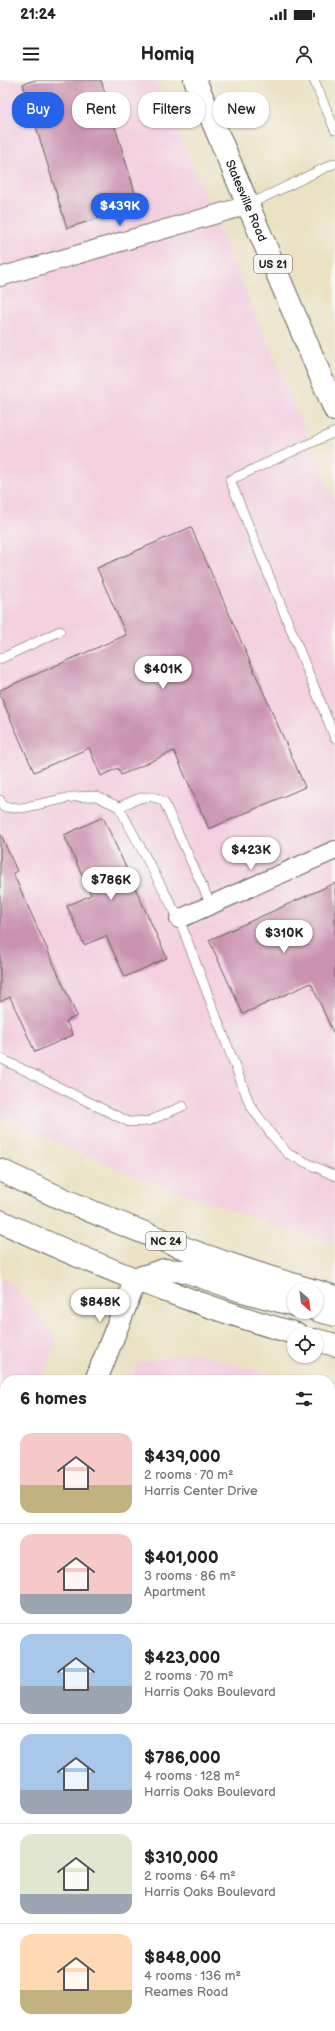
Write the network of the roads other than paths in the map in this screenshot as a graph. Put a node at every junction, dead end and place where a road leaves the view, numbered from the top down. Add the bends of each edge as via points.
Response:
1 (195, 80) edge
2 (314, 80) edge
3 (335, 130) edge
4 (335, 163) edge
5 (248, 205) junction
6 (0, 277) edge
7 (335, 410) edge
8 (335, 432) edge
9 (60, 631) dead end
10 (0, 659) edge
11 (335, 738) edge
12 (1, 805) edge
13 (119, 807) junction
14 (335, 850) edge
15 (211, 905) junction
16 (179, 919) junction
17 (0, 1058) edge
18 (183, 1106) dead end
19 (0, 1170) edge
20 (335, 1176) edge
21 (0, 1221) edge
22 (136, 1279) junction
23 (289, 1283) edge
24 (323, 1293) edge
25 (335, 1297) edge
26 (287, 1303) edge
27 (323, 1312) edge
28 (335, 1315) edge
29 (287, 1331) edge
30 (323, 1342) edge
31 (335, 1345) edge
32 (98, 1375) edge

1 - 5 main road, Statesville Road / US 21
2 - 3 lane
4 - 5 lane
5 - 6 street
5 - 7 main road, Statesville Road / US 21
8 - 11 lane via 230,480
9 - 10 lane
12 - 13 lane via 22,808 72,797 96,796
13 - 15 lane via 145,797 156,797 164,802
13 - 16 lane
14 - 15 street
15 - 16 street
16 - 20 lane via 250,1105 288,1154
17 - 18 lane via 129,1122 149,1121
19 - 23 main road, NC 24 via 137,1230
21 - 22 main road
22 - 26 main road via 164,1270 185,1271
22 - 29 main road via 234,1315
22 - 32 main road
24 - 25 main road
27 - 28 main road
30 - 31 main road

